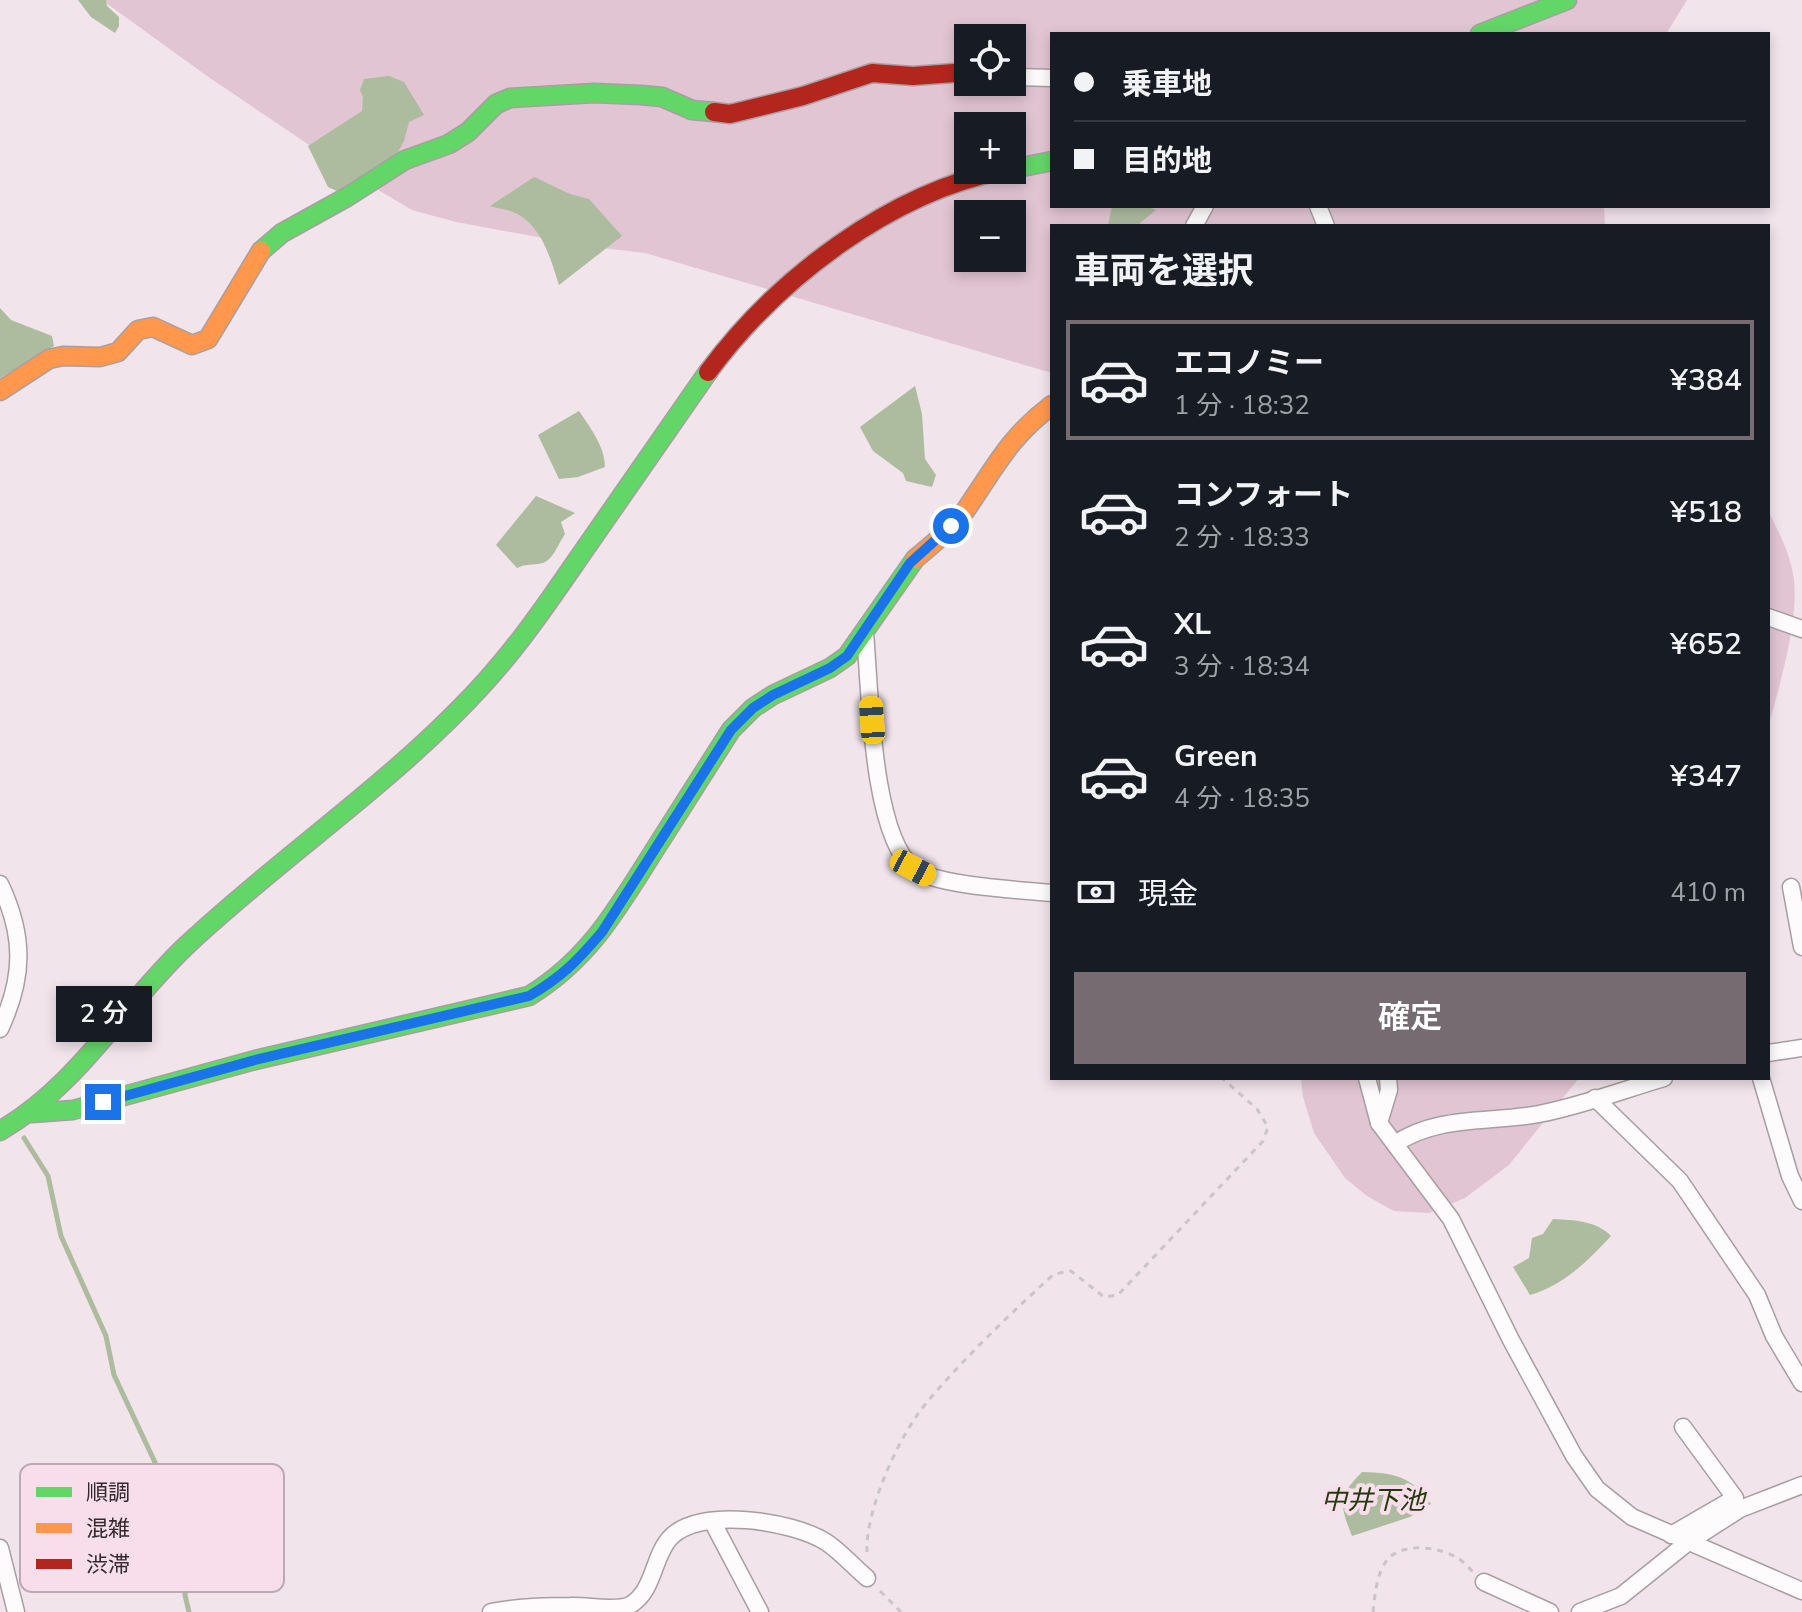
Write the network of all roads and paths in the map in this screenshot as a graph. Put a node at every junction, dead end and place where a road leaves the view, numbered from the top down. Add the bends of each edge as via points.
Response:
1 (1567, 0) edge
2 (1485, 32) edge
3 (954, 73) edge
4 (1026, 77) edge
5 (1050, 78) edge
6 (1050, 161) edge
7 (1026, 166) edge
8 (959, 184) edge
9 (0, 391) edge
10 (1050, 407) edge
11 (1770, 618) edge
12 (1802, 629) edge
13 (865, 633) junction
14 (0, 884) edge
15 (1791, 887) dead end
16 (1050, 893) edge
17 (1802, 947) edge
18 (0, 1029) edge
19 (1802, 1048) edge
20 (1770, 1053) edge
21 (1224, 1080) edge
22 (1368, 1080) edge
23 (1388, 1080) edge
24 (1657, 1080) edge
25 (1762, 1080) edge
26 (1595, 1098) junction
27 (32, 1113) junction
28 (1379, 1123) junction
29 (0, 1131) edge
30 (1395, 1144) junction
31 (1802, 1201) edge
32 (1802, 1383) edge
33 (1683, 1427) dead end
34 (1802, 1485) edge
35 (712, 1521) junction
36 (1671, 1535) junction
37 (1687, 1543) junction
38 (0, 1548) edge
39 (867, 1578) junction
40 (1484, 1582) joint
41 (1802, 1591) edge
42 (635, 1608) edge
43 (523, 1611) edge
44 (16, 1612) edge
45 (491, 1612) edge
46 (760, 1612) edge
47 (901, 1612) edge
48 (1373, 1612) edge
49 (1550, 1612) edge
50 (1580, 1612) edge

1 - 2 street
3 - 9 street via 872,73 730,114 692,110 662,97 641,95 510,98 449,144 405,160 282,233 257,255 208,339 192,345 153,327 138,330 118,352 49,359
4 - 5 street
6 - 7 street
8 - 27 street via 878,219 813,262 771,299 710,368 492,677 463,708 183,949
10 - 13 street via 1009,444 963,513 910,563
11 - 12 street
13 - 16 street via 877,778 895,842 913,868 934,879
13 - 27 street via 847,656 773,695 731,730 602,932 558,979 529,996 255,1060 73,1110
14 - 18 street via 17,935 20,964
15 - 17 street
19 - 20 street
21 - 39 path via 1257,1109 1268,1127 1263,1141 1118,1295 1104,1297 1071,1271 1054,1274 926,1403 876,1495 866,1538
22 - 28 street
23 - 28 street
24 - 26 street
25 - 31 street
26 - 30 street via 1536,1115 1412,1132
26 - 32 street via 1680,1181 1757,1295
27 - 29 street
28 - 30 street
30 - 36 street via 1451,1219 1518,1353 1597,1489 1632,1517
33 - 36 street via 1735,1498
34 - 37 street via 1740,1509
35 - 39 street via 770,1522 825,1541
35 - 42 street via 687,1525 669,1539
35 - 46 street
36 - 37 street
37 - 41 street
37 - 50 street via 1621,1596
38 - 44 street
39 - 47 path
40 - 48 path via 1458,1557 1422,1547 1399,1549 1385,1562
40 - 49 street
42 - 43 street
43 - 45 street

